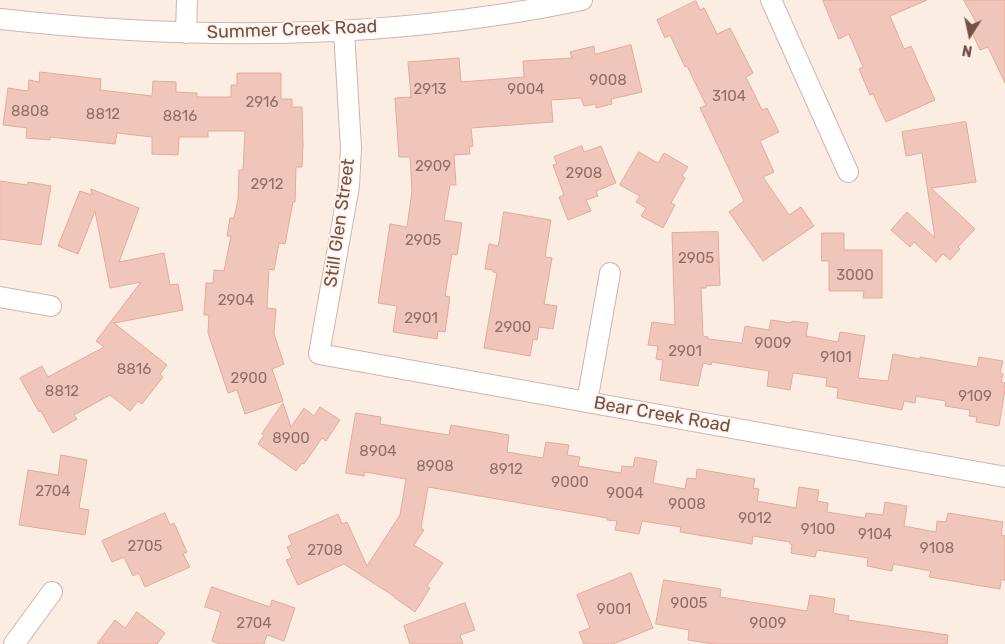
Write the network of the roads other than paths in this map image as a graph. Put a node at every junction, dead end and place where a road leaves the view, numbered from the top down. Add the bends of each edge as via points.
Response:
1 (187, 0) edge
2 (582, 0) edge
3 (771, 0) edge
4 (0, 19) edge
5 (344, 31) junction
6 (186, 33) junction
7 (848, 172) dead end
8 (610, 273) dead end
9 (0, 297) edge
10 (51, 306) dead end
11 (319, 354) joint
12 (587, 402) junction
13 (1005, 477) edge
14 (52, 592) dead end
15 (14, 644) edge

1 - 6 street
2 - 5 street, Summer Creek Road via 426,25
3 - 7 street
4 - 6 street, Summer Creek Road via 72,27
5 - 6 street, Summer Creek Road
5 - 11 street, Still Glen Street via 351,148 349,186
8 - 12 street
9 - 10 street
11 - 12 street, Bear Creek Road
12 - 13 street, Bear Creek Road
14 - 15 street

